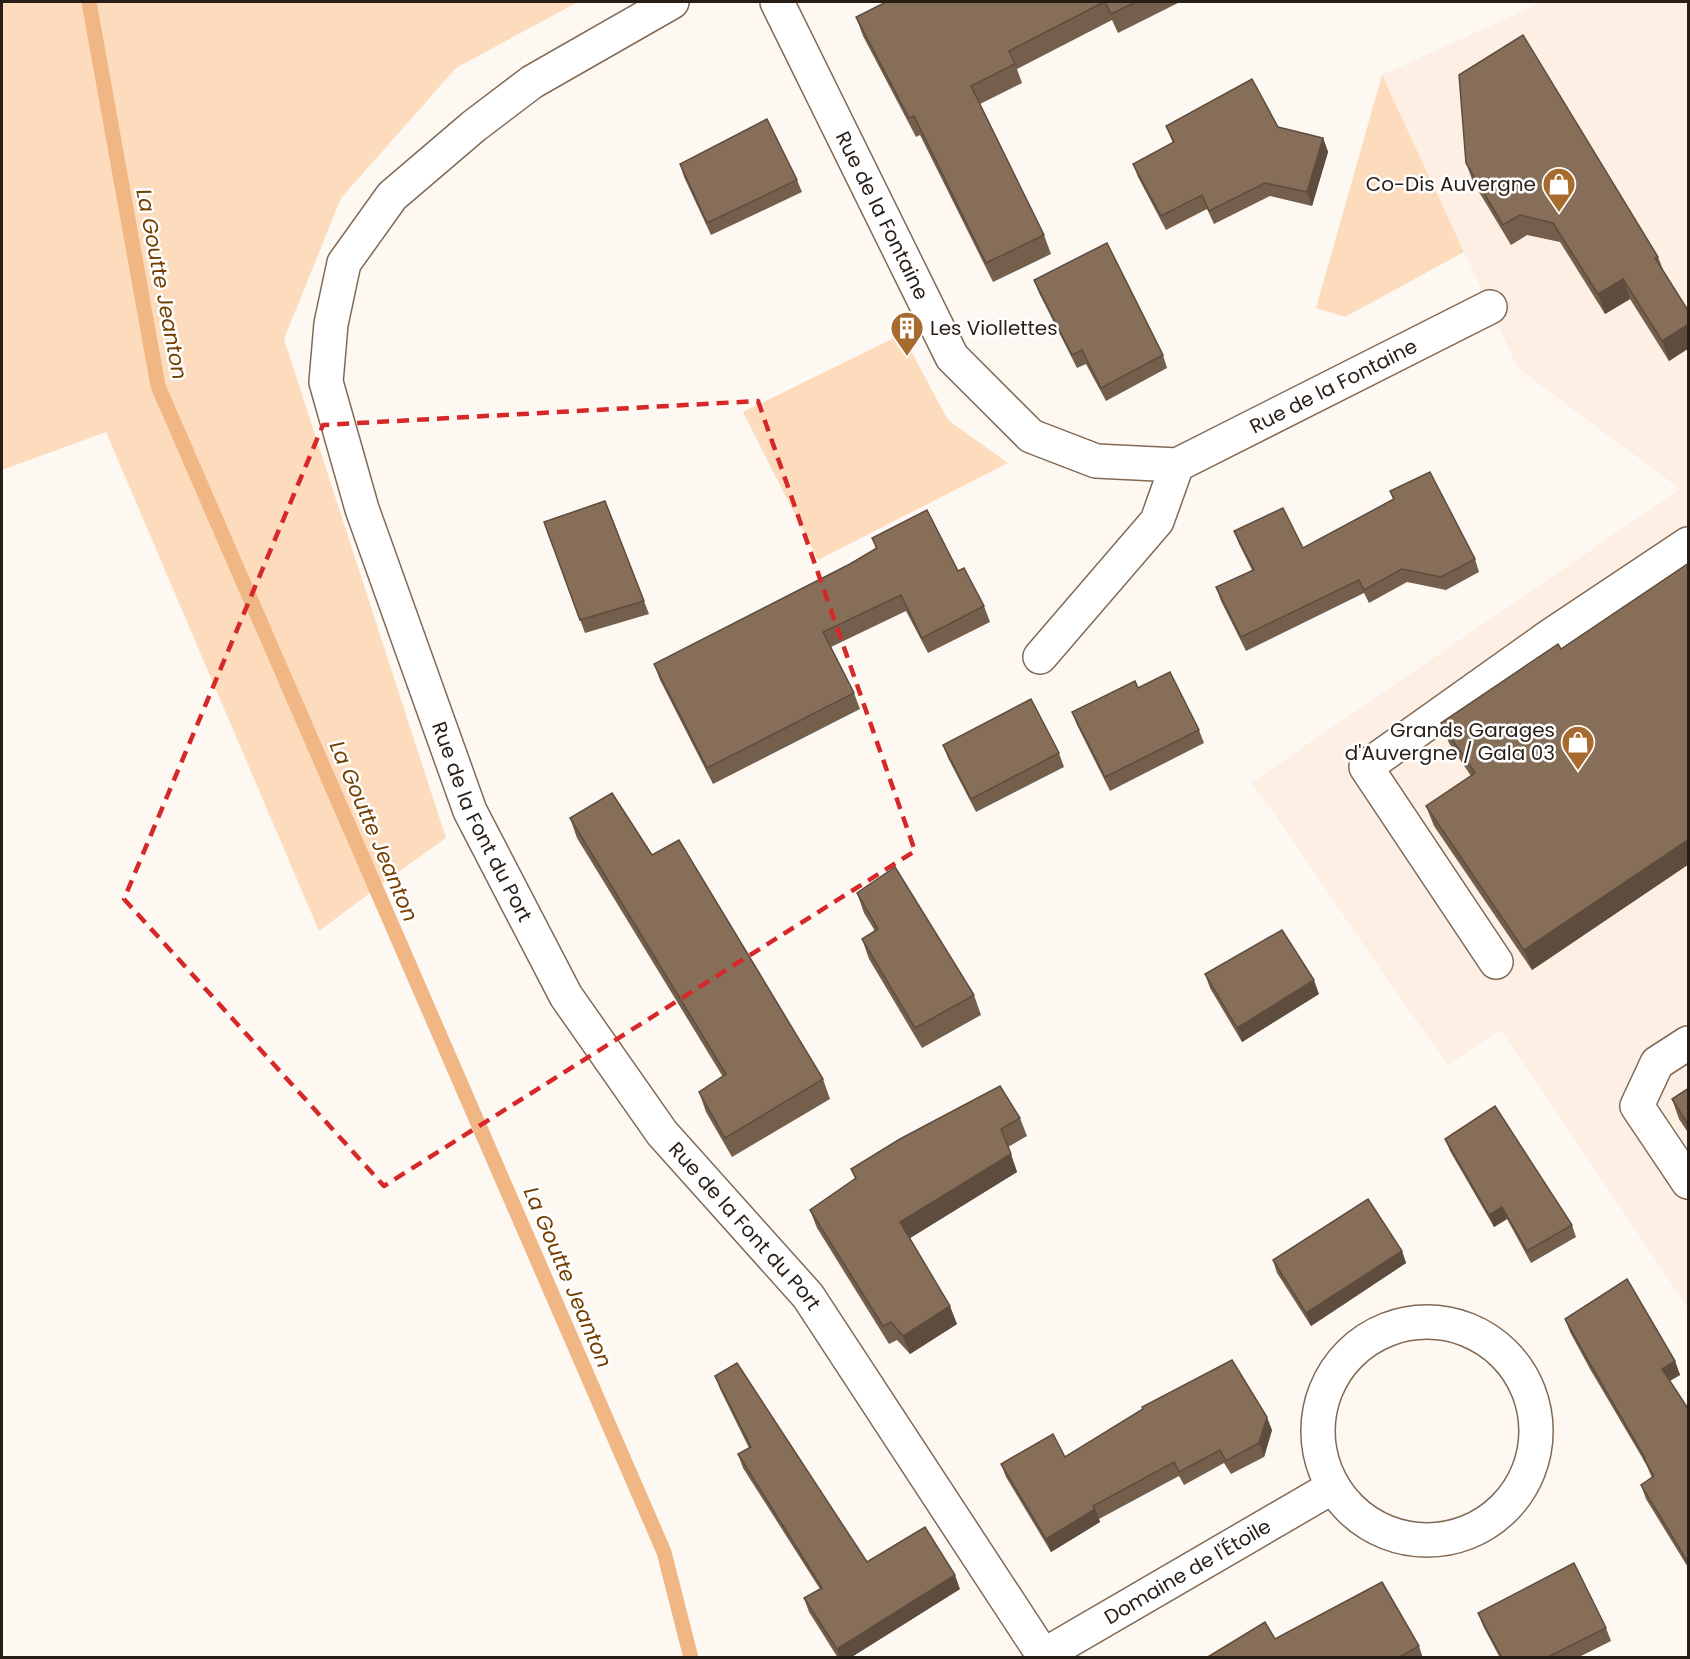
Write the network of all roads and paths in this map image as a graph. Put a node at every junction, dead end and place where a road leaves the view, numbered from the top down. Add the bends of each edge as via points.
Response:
1 (672, 2) edge
2 (777, 2) edge
3 (1490, 307) dead end
4 (1177, 465) junction
5 (1689, 544) edge
6 (1040, 657) dead end
7 (1496, 962) dead end
8 (1689, 1043) edge
9 (1689, 1182) edge
10 (1332, 1488) junction
11 (1045, 1656) edge

1 - 11 street, Rue de la Font du Port via 532,82 392,196 344,263 331,324 326,382 362,509 470,811 566,996 662,1133 808,1296
2 - 4 street, Rue de la Fontaine via 952,357 1031,436 1096,461
3 - 4 street, Rue de la Fontaine
4 - 6 street via 1157,521
5 - 7 street via 1550,636 1366,767
8 - 9 street via 1657,1063 1637,1106
10 - 10 street via 1361,1521 1413,1542 1467,1535 1508,1506 1530,1473 1536,1411 1514,1362 1474,1331 1430,1320 1380,1331 1336,1367 1317,1412 1316,1446
10 - 11 street, Domaine de l'Étoile

